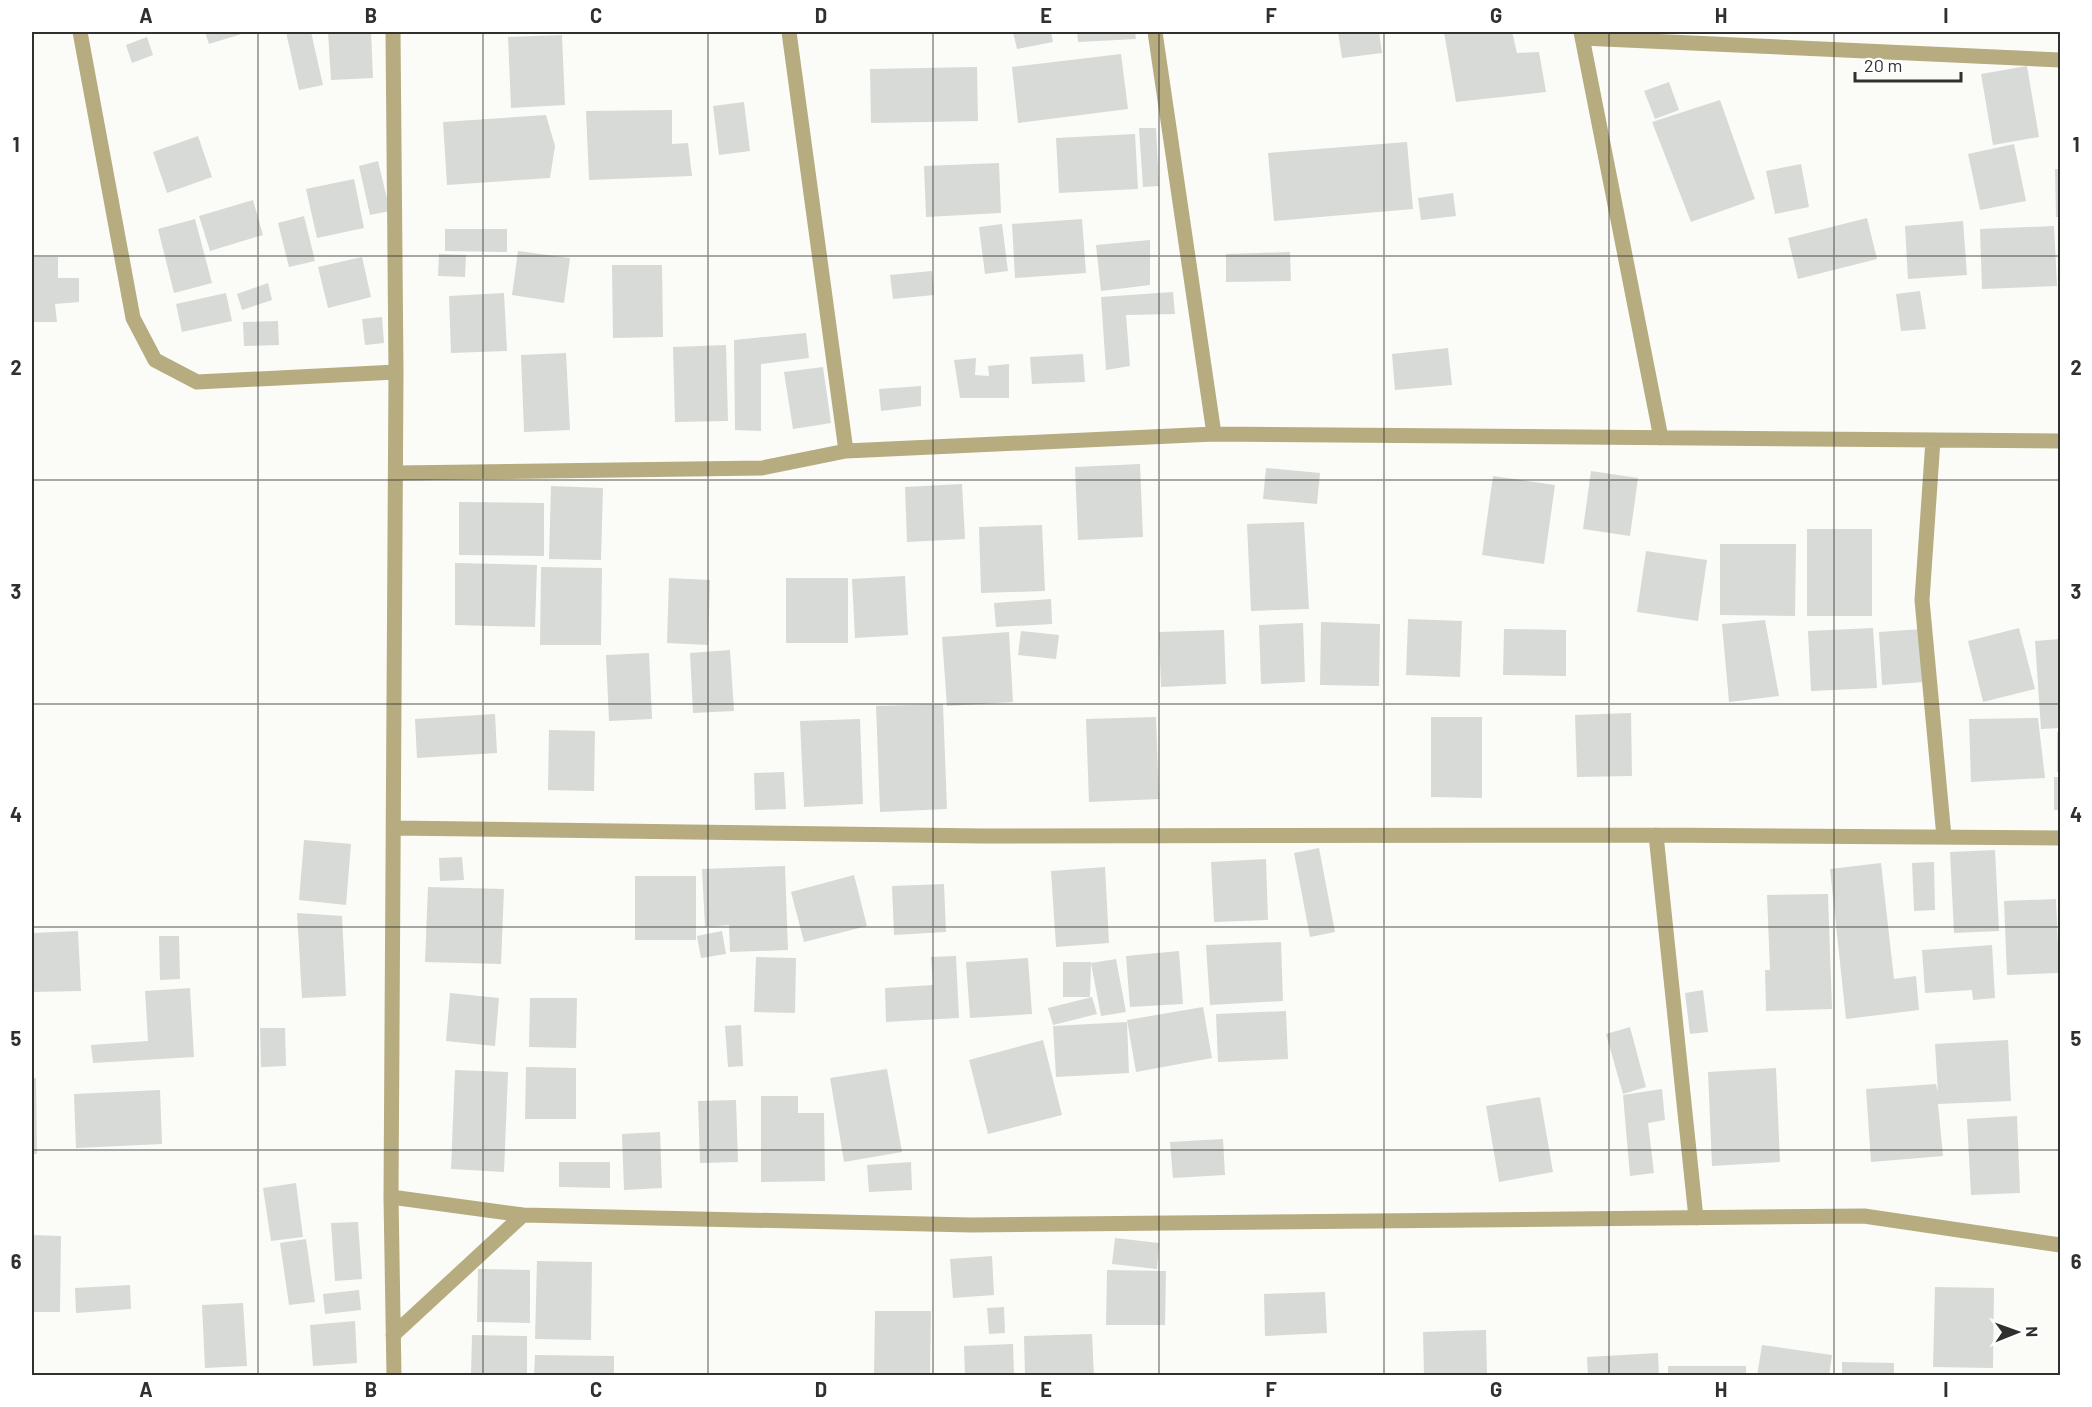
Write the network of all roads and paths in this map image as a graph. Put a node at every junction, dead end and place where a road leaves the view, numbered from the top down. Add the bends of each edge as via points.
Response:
1 (80, 32) edge
2 (393, 32) edge
3 (789, 32) edge
4 (1155, 32) edge
5 (1581, 35) edge
6 (2061, 60) edge
7 (396, 372) junction
8 (1214, 434) junction
9 (1661, 438) junction
10 (1933, 440) junction
11 (2061, 441) edge
12 (846, 451) junction
13 (396, 473) junction
14 (394, 828) junction
15 (1656, 835) junction
16 (1944, 837) junction
17 (2061, 838) edge
18 (391, 1197) junction
19 (523, 1215) junction
20 (1696, 1218) junction
21 (2061, 1245) edge
22 (393, 1335) junction
23 (394, 1376) edge

1 - 7 street via 133,318 154,360 196,382
2 - 7 street
3 - 12 street
4 - 8 street
5 - 6 street
5 - 9 street
7 - 13 street
8 - 9 street
8 - 12 street
9 - 10 street
10 - 11 street
10 - 16 street via 1922,600
12 - 13 street via 762,468
13 - 14 street
14 - 15 street via 982,836
14 - 18 street
15 - 16 street
15 - 20 street
16 - 17 street
18 - 19 street
18 - 22 street
19 - 20 street via 971,1226
19 - 22 street
20 - 21 street via 1864,1216
22 - 23 street

